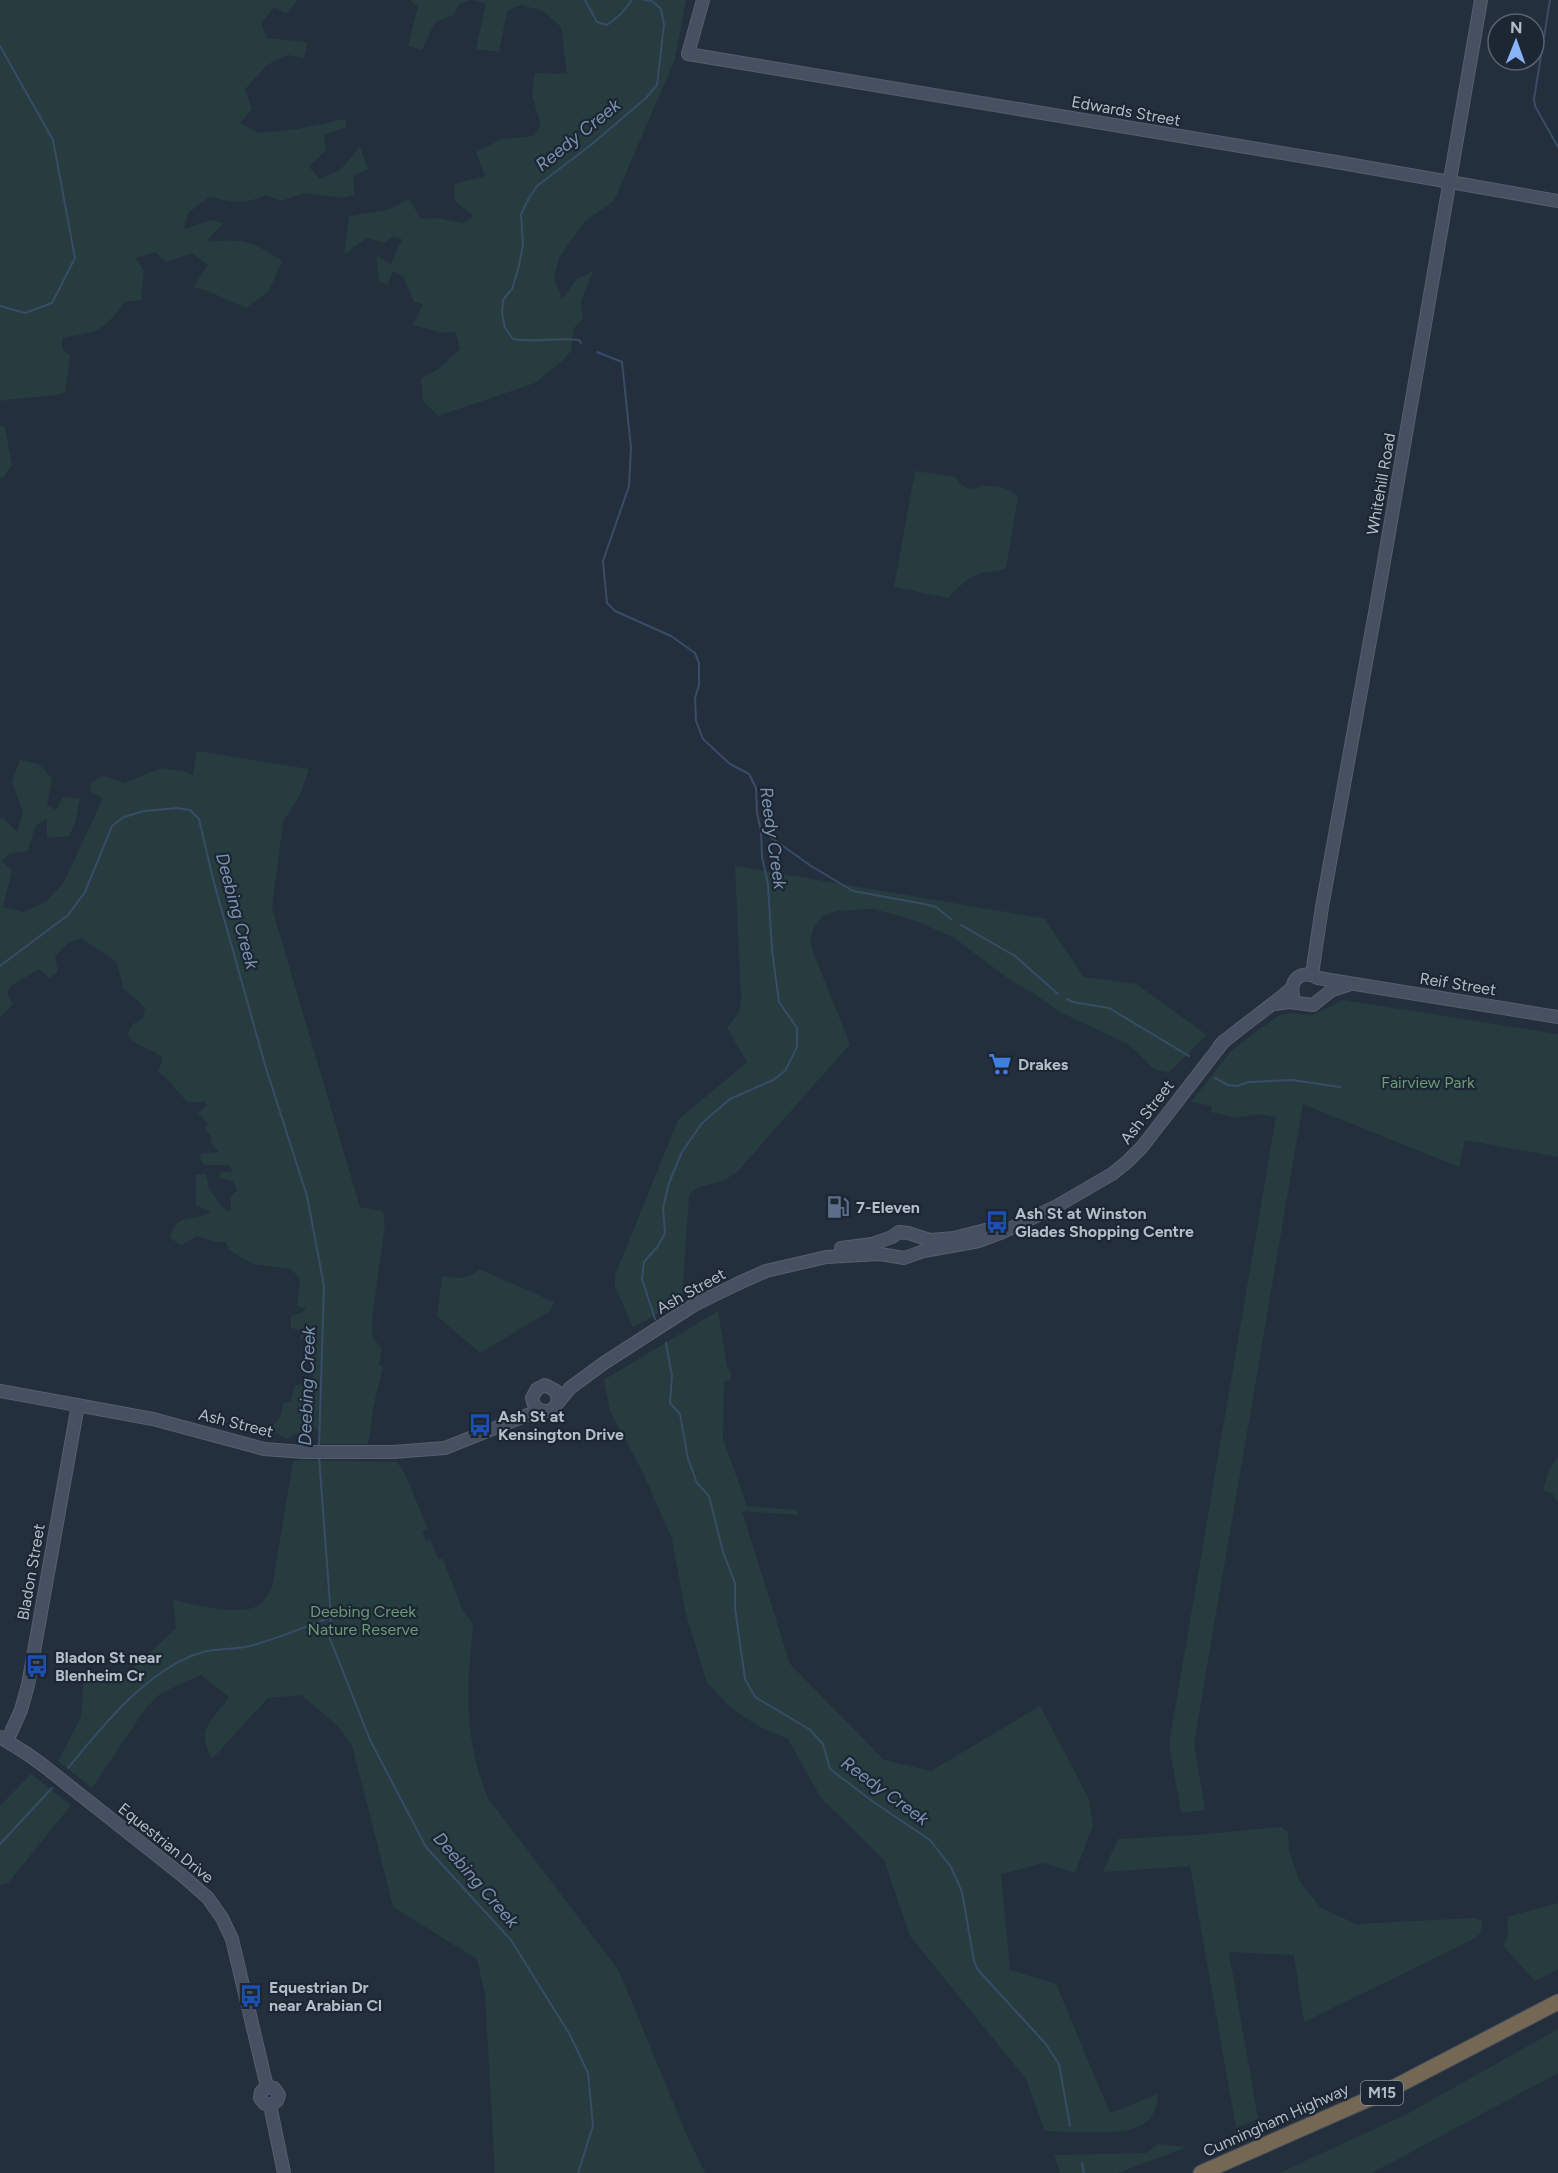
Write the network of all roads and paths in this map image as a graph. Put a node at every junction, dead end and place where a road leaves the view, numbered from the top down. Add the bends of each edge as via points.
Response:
1 (703, 0) edge
2 (1481, 0) edge
3 (1451, 183) junction
4 (1558, 201) edge
5 (1315, 976) junction
6 (1352, 984) junction
7 (1292, 988) junction
8 (1320, 1000) junction
9 (1299, 1003) junction
10 (1275, 1004) junction
11 (1558, 1017) edge
12 (1025, 1221) junction
13 (911, 1235) junction
14 (892, 1237) junction
15 (911, 1255) junction
16 (895, 1256) junction
17 (766, 1271) junction
18 (604, 1363) junction
19 (552, 1387) junction
20 (0, 1391) edge
21 (532, 1398) junction
22 (558, 1401) junction
23 (78, 1406) junction
24 (540, 1410) junction
25 (500, 1427) junction
26 (3, 1739) edge
27 (1558, 2002) edge
28 (284, 2173) edge
29 (1201, 2173) edge

1 - 3 main road, Edwards Street via 688,54
2 - 3 main road, Whitehill Road
3 - 4 main road, Edwards Street
3 - 5 main road, Whitehill Road via 1322,907
5 - 6 main road, Reif Street
5 - 7 main road via 1298,976
5 - 8 main road via 1323,986
6 - 8 main road via 1332,990
6 - 11 main road, Reif Street
7 - 9 main road
7 - 10 main road, Ash Street
8 - 9 main road via 1312,1005
9 - 10 main road
10 - 12 main road, Ash Street via 1224,1041 1131,1148 1084,1190
12 - 13 main road, Ash Street via 954,1239 930,1240
12 - 15 main road, Ash Street via 979,1241
13 - 14 main road via 899,1232
13 - 15 main road via 916,1243
14 - 16 main road via 890,1249
14 - 17 main road, Ash Street via 872,1244 811,1252 784,1260
15 - 16 main road
16 - 17 main road, Ash Street via 826,1257
17 - 18 main road, Ash Street via 694,1305
18 - 19 main road, Ash Street
18 - 22 main road, Ash Street
19 - 21 main road via 541,1386
19 - 22 main road
20 - 23 main road, Ash Street
21 - 24 main road
21 - 25 main road, Ash Street
22 - 24 main road via 552,1410
23 - 25 main road, Ash Street via 153,1419 264,1449 304,1452 445,1448
23 - 26 main road, Bladon Street via 27,1691 16,1724
24 - 25 main road, Ash Street
26 - 28 main road, Equestrian Drive via 183,1876 222,1918 232,1939 267,2087 260,2098 270,2105
27 - 29 highway, Cunningham Highway / M15 via 1387,2091

